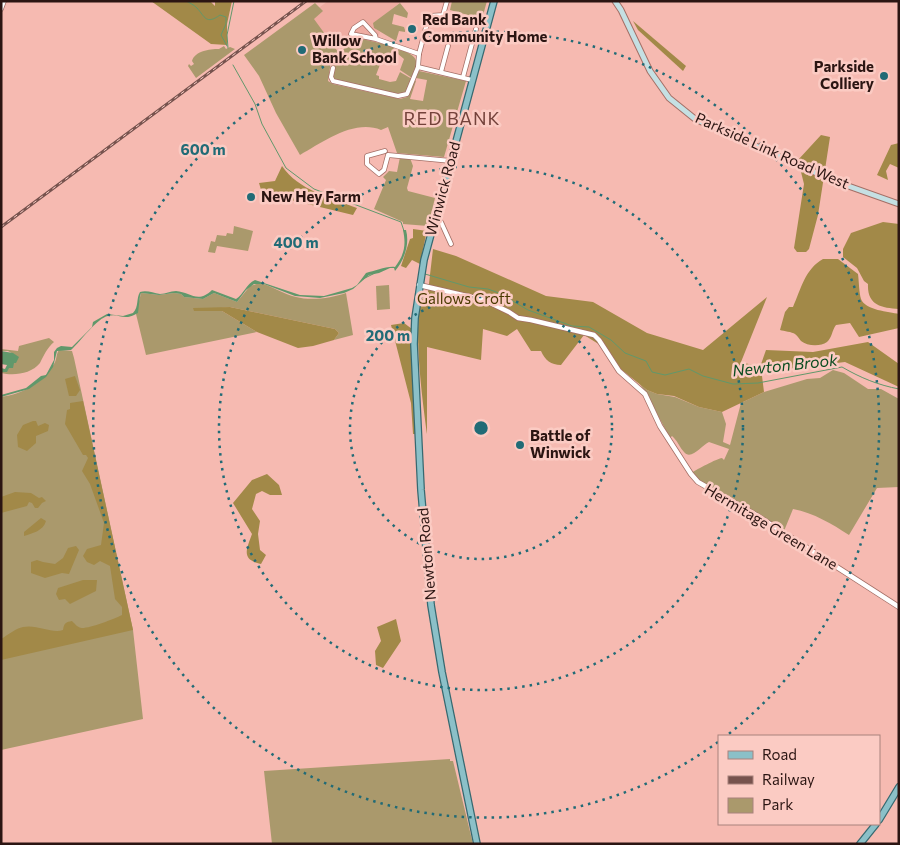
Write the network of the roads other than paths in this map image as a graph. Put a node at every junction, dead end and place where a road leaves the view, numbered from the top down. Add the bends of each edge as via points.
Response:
1 (4, 1) edge
2 (447, 1) edge
3 (494, 1) edge
4 (615, 1) edge
5 (1, 9) edge
6 (476, 30) dead end
7 (376, 40) junction
8 (448, 46) dead end
9 (419, 54) junction
10 (418, 67) junction
11 (333, 68) dead end
12 (441, 72) junction
13 (462, 77) junction
14 (472, 80) junction
15 (385, 151) dead end
16 (451, 161) junction
17 (899, 204) edge
18 (435, 217) junction
19 (451, 244) dead end
20 (424, 260) joint
21 (419, 285) junction
22 (899, 608) edge
23 (899, 787) edge
24 (880, 818) edge
25 (875, 825) edge
26 (477, 844) edge
27 (860, 844) edge

1 - 5 street
2 - 9 street via 443,15 430,16
3 - 14 main road, Winwick Road
4 - 17 main road, Parkside Link Road West via 650,71 669,98 695,119 837,182
6 - 13 street
7 - 7 street via 359,36 351,34 363,22
7 - 9 street
8 - 12 street
9 - 10 street
10 - 11 street via 407,94 398,96 334,81
10 - 12 street
12 - 13 street
13 - 14 street
14 - 16 main road, Winwick Road
15 - 16 street via 367,156 367,164 379,174 384,170 388,155
16 - 18 main road, Winwick Road
18 - 19 street via 441,222
18 - 20 main road, Winwick Road
20 - 21 main road, Newton Road
21 - 22 street, Hermitage Green Lane via 484,300 522,320 594,335 619,371 645,394 660,426 691,474 702,485 749,510
21 - 26 main road, Newton Road via 414,359 431,605
23 - 24 main road
25 - 27 main road

